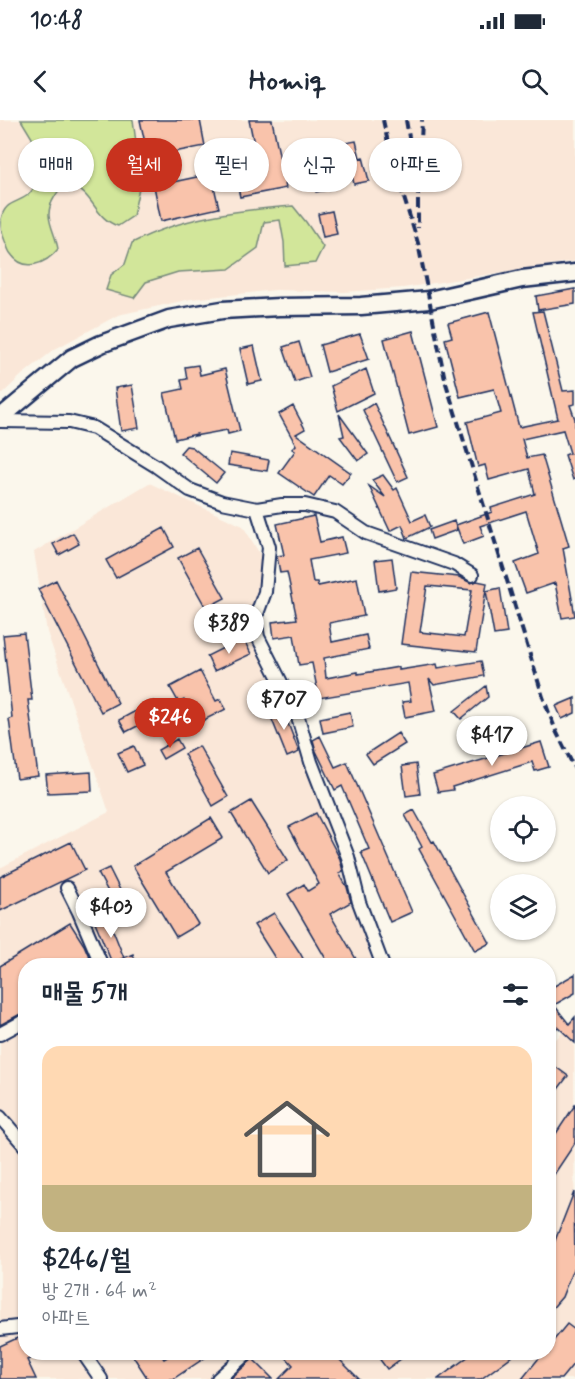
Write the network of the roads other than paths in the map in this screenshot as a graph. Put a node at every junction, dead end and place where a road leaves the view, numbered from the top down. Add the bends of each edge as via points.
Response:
1 (575, 273) edge
2 (0, 419) edge
3 (257, 509) junction
4 (472, 575) dead end
5 (67, 888) dead end
6 (99, 958) edge
7 (380, 958) edge
8 (18, 1024) edge
9 (0, 1034) edge
10 (0, 1117) edge
11 (18, 1138) edge
12 (18, 1327) edge
13 (0, 1329) edge
14 (88, 1360) edge
15 (239, 1360) edge
16 (101, 1379) edge
17 (218, 1379) edge

1 - 2 street via 522,279 429,300 222,310 169,319 72,358
2 - 3 street via 69,422 94,428 190,490
3 - 4 street via 305,505 335,512 366,533 454,564
3 - 7 street via 269,547 265,592 255,619 258,637 297,714
5 - 6 street
8 - 9 street
10 - 11 street
12 - 13 street
14 - 16 street
15 - 17 street

